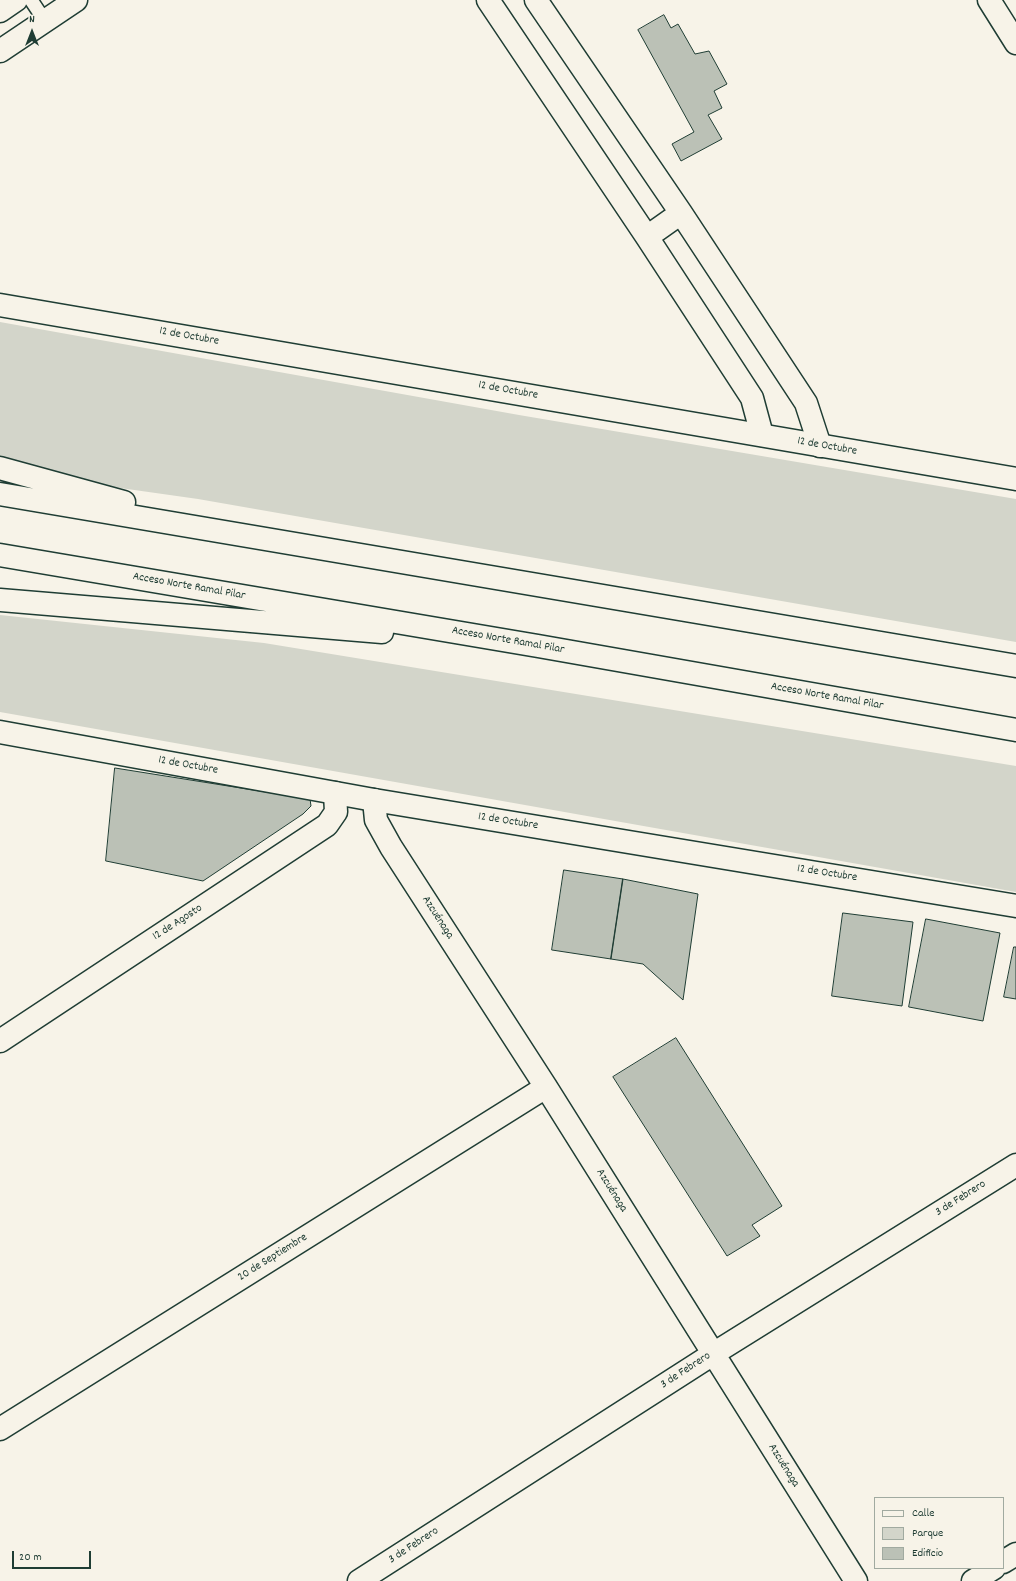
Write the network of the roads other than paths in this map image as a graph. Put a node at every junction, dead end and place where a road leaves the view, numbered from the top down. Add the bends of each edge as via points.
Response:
1 (16, 0) edge
2 (31, 0) edge
3 (76, 0) edge
4 (488, 0) edge
5 (536, 0) edge
6 (989, 0) edge
7 (0, 11) edge
8 (45, 21) junction
9 (1016, 43) edge
10 (0, 51) edge
11 (681, 213) junction
12 (647, 237) junction
13 (0, 305) edge
14 (762, 435) junction
15 (820, 446) junction
16 (0, 468) edge
17 (1016, 479) edge
18 (0, 494) edge
19 (253, 537) junction
20 (0, 555) edge
21 (0, 600) edge
22 (538, 646) junction
23 (1016, 666) edge
24 (1016, 730) edge
25 (0, 732) edge
26 (335, 792) junction
27 (374, 800) junction
28 (1016, 906) edge
29 (0, 1041) edge
30 (546, 1087) junction
31 (1016, 1166) edge
32 (712, 1354) junction
33 (0, 1429) edge
34 (1016, 1554) edge
35 (1004, 1561) edge
36 (992, 1569) edge
37 (359, 1581) edge
38 (856, 1581) edge
39 (973, 1581) edge

1 - 7 main road
2 - 8 lane
3 - 8 main road
4 - 12 main road
5 - 11 main road
6 - 9 main road
8 - 10 main road
11 - 12 main road
11 - 15 main road via 806,403
12 - 14 main road via 752,398
13 - 14 main road, 12 de Octubre
14 - 15 main road, 12 de Octubre
15 - 17 main road, 12 de Octubre
16 - 19 main road
18 - 19 main road
19 - 23 main road
20 - 22 main road, Acceso Norte Ramal Pilar
21 - 22 main road
22 - 24 main road, Acceso Norte Ramal Pilar
25 - 26 main road, 12 de Octubre
26 - 27 main road, 12 de Octubre
26 - 29 main road, 12 de Agosto via 336,812 327,825
27 - 28 main road, 12 de Octubre
27 - 30 main road, Azcuénaga via 376,820 391,847
30 - 32 main road, Azcuénaga
30 - 33 main road, 20 de Septiembre
31 - 32 main road, 3 de Febrero
32 - 37 main road, 3 de Febrero
32 - 38 main road, Azcuénaga
34 - 35 main road
36 - 39 main road

